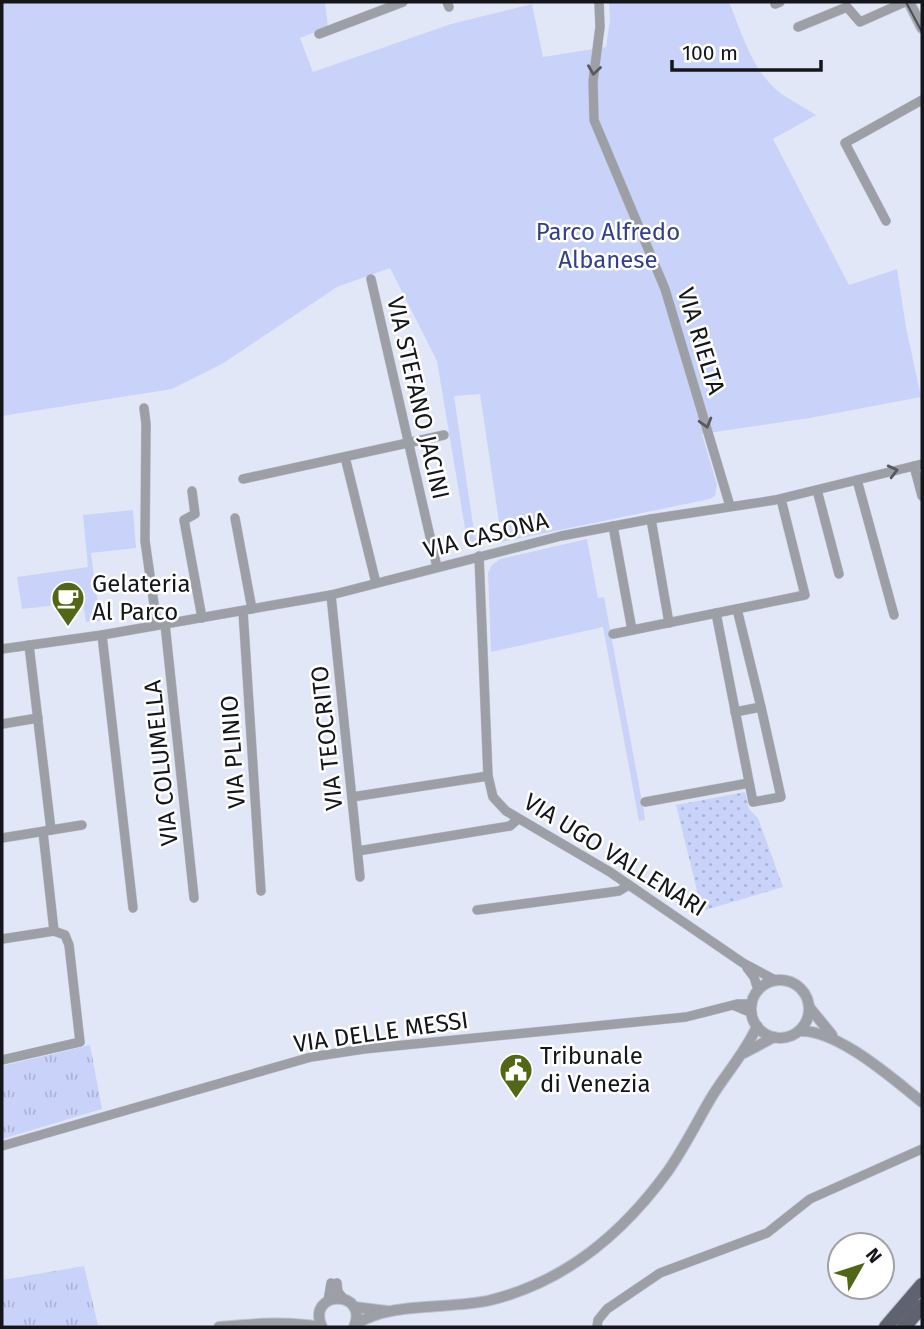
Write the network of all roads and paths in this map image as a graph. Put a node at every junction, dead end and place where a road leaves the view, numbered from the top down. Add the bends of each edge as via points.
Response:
1 (403, 2) edge
2 (599, 2) edge
3 (907, 2) edge
4 (798, 27) dead end
5 (922, 28) edge
6 (318, 34) dead end
7 (922, 100) edge
8 (886, 221) dead end
9 (371, 279) dead end
10 (144, 408) dead end
11 (444, 435) dead end
12 (408, 443) junction
13 (345, 457) junction
14 (918, 465) edge
15 (243, 479) dead end
16 (857, 480) junction
17 (817, 490) junction
18 (192, 491) dead end
19 (922, 496) edge
20 (781, 499) junction
21 (730, 506) junction
22 (236, 518) dead end
23 (651, 519) junction
24 (613, 526) junction
25 (479, 556) junction
26 (437, 567) junction
27 (839, 573) dead end
28 (376, 583) junction
29 (331, 595) junction
30 (737, 609) junction
31 (247, 610) junction
32 (716, 613) junction
33 (894, 615) dead end
34 (202, 618) junction
35 (669, 622) junction
36 (161, 624) junction
37 (632, 630) junction
38 (613, 634) dead end
39 (102, 635) junction
40 (29, 645) junction
41 (2, 649) edge
42 (761, 707) junction
43 (735, 712) junction
44 (38, 718) junction
45 (2, 724) edge
46 (488, 776) junction
47 (749, 783) junction
48 (352, 797) junction
49 (645, 802) dead end
50 (518, 819) junction
51 (82, 825) dead end
52 (47, 831) junction
53 (2, 838) edge
54 (358, 851) junction
55 (360, 877) dead end
56 (629, 885) junction
57 (261, 891) dead end
58 (194, 898) dead end
59 (133, 908) dead end
60 (477, 910) dead end
61 (54, 931) junction
62 (2, 939) edge
63 (743, 963) junction
64 (775, 980) junction
65 (758, 990) junction
66 (809, 1007) junction
67 (752, 1009) junction
68 (757, 1026) junction
69 (799, 1031) junction
70 (774, 1037) junction
71 (834, 1038) junction
72 (741, 1054) junction
73 (2, 1060) edge
74 (922, 1102) edge
75 (2, 1146) edge
76 (922, 1149) edge
77 (922, 1285) edge
78 (344, 1299) junction
79 (325, 1304) junction
80 (922, 1306) edge
81 (354, 1307) junction
82 (390, 1311) junction
83 (279, 1322) junction
84 (355, 1326) edge
85 (219, 1327) edge
86 (322, 1327) edge
87 (597, 1327) edge
88 (886, 1327) edge
89 (904, 1327) edge

1 - 6 street
2 -> 21 street, VIA RIELTA via 594,120 665,289
3 - 4 street via 860,22 847,7
3 - 5 street
7 - 8 street via 845,144
9 - 12 street, VIA STEFANO JACINI
10 - 36 street via 145,541
11 - 12 street
12 - 13 street
12 - 26 street, VIA STEFANO JACINI
13 - 15 street
13 - 28 street
16 -> 14 street
14 - 19 street
16 - 17 street
16 - 33 street
17 - 20 street
17 - 27 street
18 - 34 street via 195,514 184,520
20 - 21 street
20 - 30 street via 805,595
21 - 23 street, VIA CASONA
22 - 31 street
23 - 24 street, VIA CASONA
23 - 35 street
24 - 25 street, VIA CASONA
24 - 37 street
25 - 26 street, VIA CASONA
25 - 46 street, VIA UGO VALLENARI
26 - 28 street, VIA CASONA
28 - 29 street, VIA CASONA
29 - 31 street, VIA CASONA
29 - 48 street, VIA TEOCRITO
30 - 32 street
30 - 42 street
31 - 34 street, VIA CASONA
31 - 57 street, VIA PLINIO
32 - 35 street
32 - 43 street
34 - 36 street, VIA CASONA
35 - 37 street
36 - 39 street, VIA CASONA
36 - 58 street, VIA COLUMELLA
37 - 38 street
39 - 40 street, VIA CASONA
39 - 59 street
40 - 41 street, VIA CASONA
40 - 44 street
42 - 43 street
42 - 47 street via 780,797 753,802
43 - 47 street
44 - 45 street
44 - 52 street
46 - 48 street
46 - 50 street, VIA UGO VALLENARI via 498,804
47 - 49 street
48 - 54 street, VIA TEOCRITO
50 - 54 street via 510,826
50 - 56 street, VIA UGO VALLENARI
51 - 52 street
52 - 53 street
52 - 61 street
54 - 55 street, VIA TEOCRITO
56 - 60 street
56 - 63 street, VIA UGO VALLENARI
61 - 62 street
61 - 73 street via 65,934 69,945 80,1041
63 - 64 street, VIA UGO VALLENARI
63 - 65 street, VIA UGO VALLENARI
64 - 65 street
64 - 66 street via 796,985
65 - 67 street
66 - 69 street via 810,1017
66 - 71 street
67 - 68 street
67 - 75 street, VIA DELLE MESSI via 733,1006 685,1017 311,1057
68 - 70 street
68 - 72 street
69 - 70 street
69 - 71 street via 813,1030
70 - 72 street
71 - 74 street
72 - 82 street via 670,1168 625,1225 596,1249 556,1275 495,1299
76 - 87 street via 810,1199 768,1233 660,1273 607,1309
77 - 88 main road
78 - 79 street
78 - 79 street via 334,1283
78 - 81 street
79 - 83 street via 313,1313
79 - 86 street via 319,1318
80 - 89 main road
81 - 82 street
81 - 84 street
82 - 84 street
83 - 85 street
83 - 86 street

